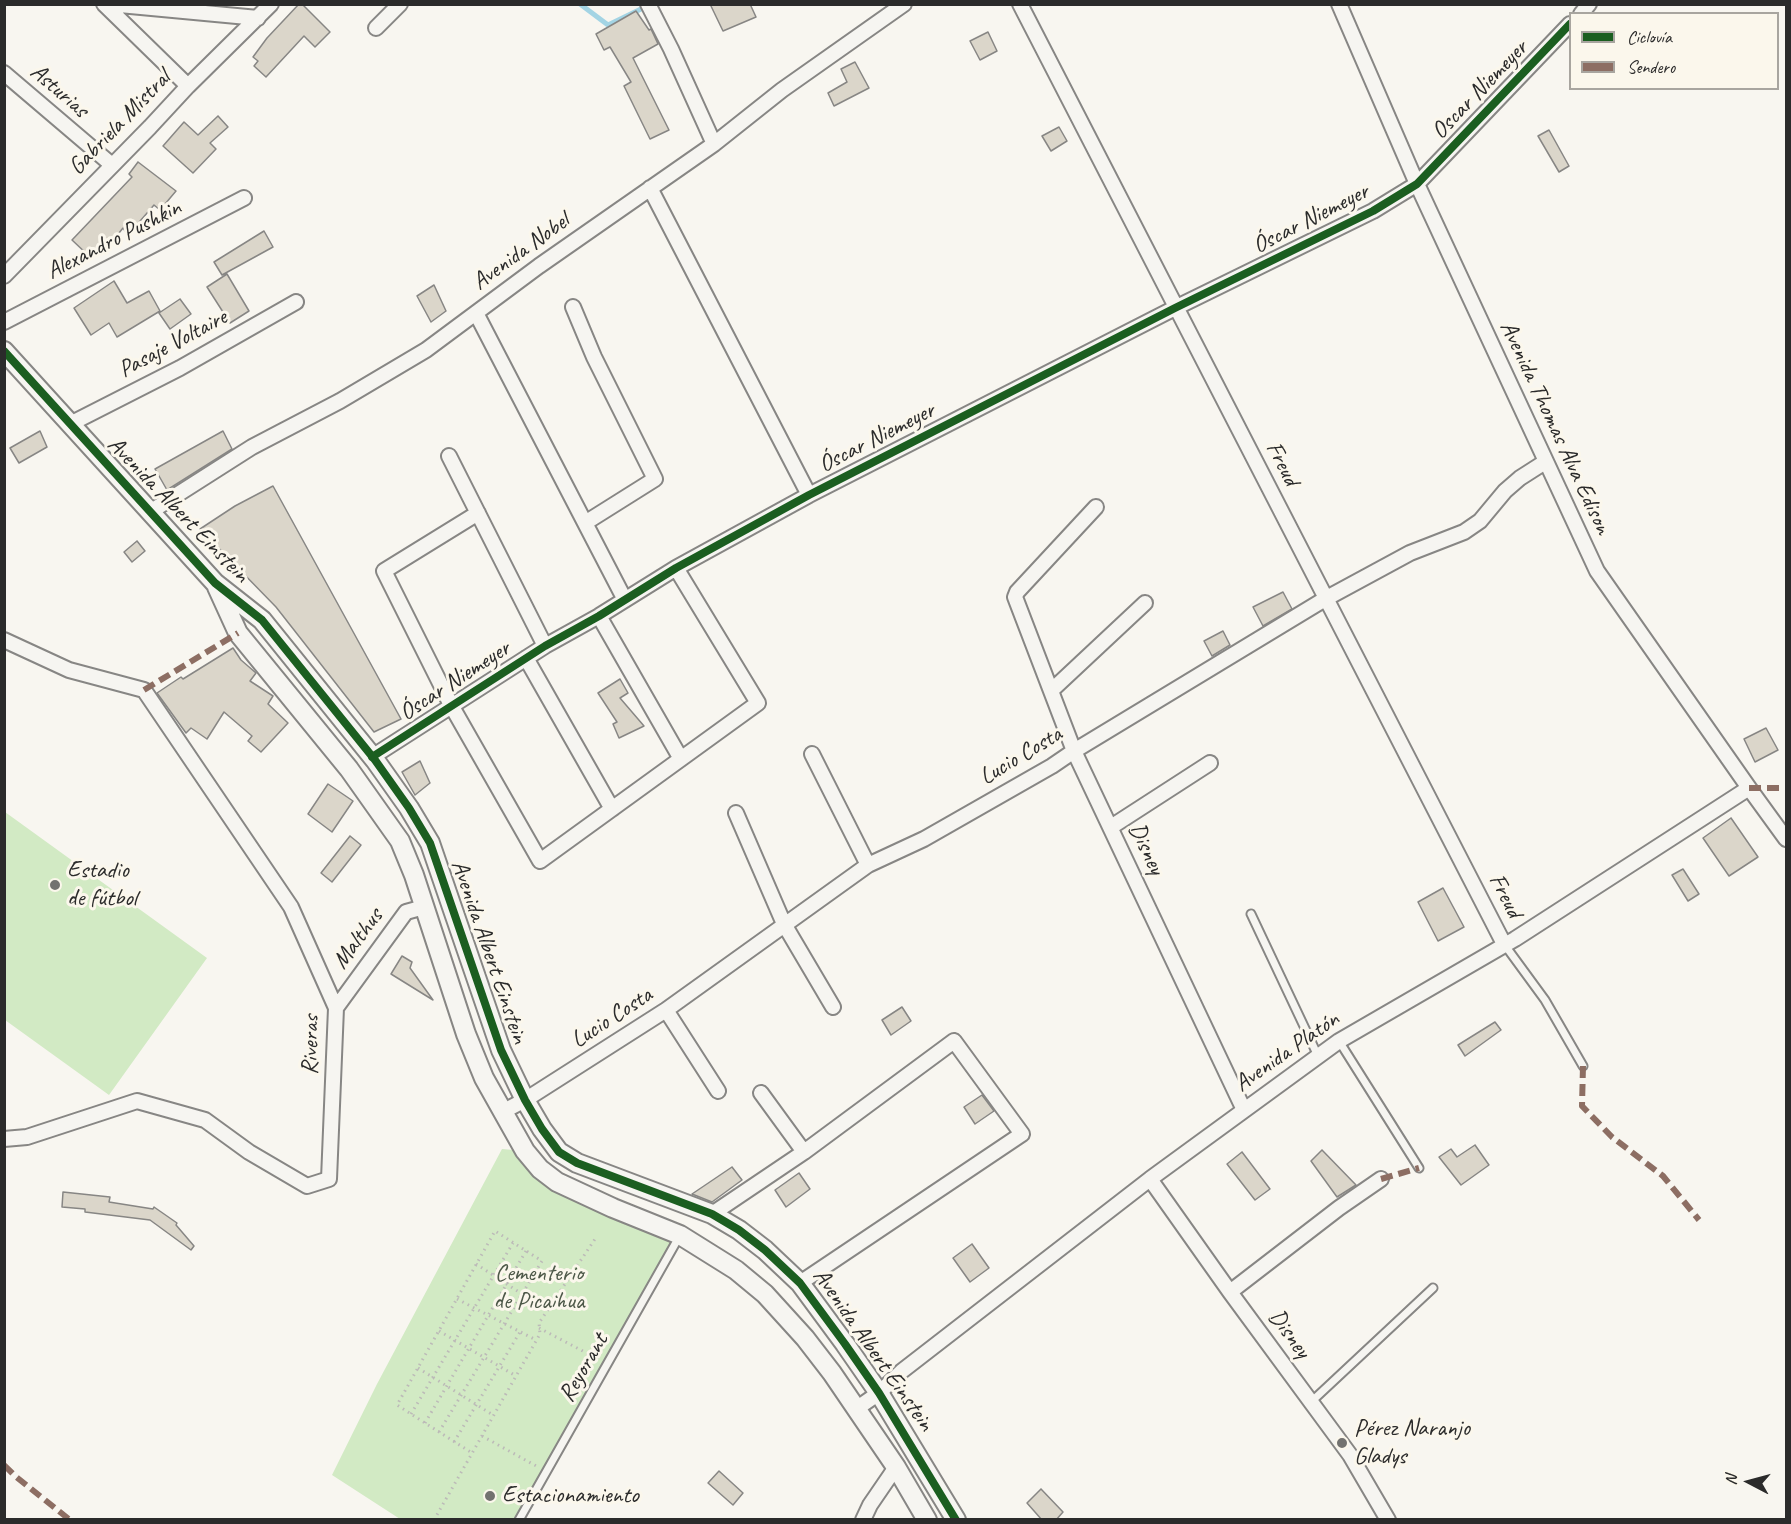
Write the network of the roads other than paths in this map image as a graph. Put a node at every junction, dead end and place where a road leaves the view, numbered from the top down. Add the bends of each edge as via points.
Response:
1 (104, 4) edge
2 (109, 4) edge
3 (271, 4) edge
4 (400, 4) edge
5 (648, 4) edge
6 (904, 4) edge
7 (1020, 4) edge
8 (1339, 4) edge
9 (206, 8) edge
10 (258, 18) junction
11 (1569, 25) edge
12 (376, 28) dead end
13 (4, 73) edge
14 (188, 86) junction
15 (714, 144) junction
16 (112, 165) junction
17 (1417, 184) junction
18 (650, 189) junction
19 (244, 198) dead end
20 (4, 276) edge
21 (296, 302) dead end
22 (573, 307) dead end
23 (1175, 308) junction
24 (476, 314) junction
25 (4, 322) edge
26 (4, 351) edge
27 (70, 424) junction
28 (449, 456) dead end
29 (1545, 462) junction
30 (809, 495) junction
31 (1096, 507) dead end
32 (150, 512) junction
33 (477, 513) junction
34 (585, 523) junction
35 (676, 568) junction
36 (214, 583) junction
37 (1325, 599) junction
38 (625, 600) junction
39 (1145, 603) dead end
40 (599, 616) junction
41 (4, 640) edge
42 (545, 646) junction
43 (526, 658) junction
44 (1052, 690) junction
45 (451, 705) junction
46 (1074, 751) junction
47 (812, 754) dead end
48 (372, 757) junction
49 (681, 759) junction
50 (1210, 762) dead end
51 (1749, 788) junction
52 (612, 808) junction
53 (736, 813) dead end
54 (1111, 827) junction
55 (1786, 839) edge
56 (868, 865) junction
57 (424, 907) junction
58 (1251, 914) dead end
59 (784, 924) junction
60 (1504, 944) junction
61 (833, 1007) dead end
62 (336, 1008) junction
63 (666, 1010) junction
64 (1339, 1041) junction
65 (1318, 1056) junction
66 (1583, 1066) dead end
67 (718, 1091) dead end
68 (761, 1093) dead end
69 (525, 1100) junction
70 (1244, 1110) junction
71 (502, 1112) junction
72 (4, 1139) edge
73 (804, 1152) junction
74 (1419, 1168) dead end
75 (1150, 1179) junction
76 (1381, 1179) dead end
77 (712, 1214) junction
78 (680, 1235) junction
79 (800, 1283) junction
80 (1433, 1288) dead end
81 (1230, 1292) junction
82 (879, 1393) junction
83 (1311, 1402) junction
84 (855, 1409) junction
85 (896, 1467) junction
86 (519, 1520) edge
87 (863, 1520) edge
88 (927, 1520) edge
89 (956, 1520) edge
90 (1388, 1520) edge

1 - 14 street
2 - 9 street
3 - 10 street, Gabriela Mistral
4 - 12 street
5 - 15 street
6 - 15 street, Avenida Nobel via 782,90
7 - 23 street, Freud
8 - 17 street, Avenida Thomas Alva Edison
9 - 10 street
10 - 14 street, Gabriela Mistral
11 - 17 street, Oscar Niemeyer
13 - 16 street, Asturias
14 - 16 street, Gabriela Mistral
15 - 18 street, Avenida Nobel
16 - 20 street, Gabriela Mistral
17 - 23 street, Óscar Niemeyer via 1373,211
17 - 29 street, Avenida Thomas Alva Edison
18 - 24 street, Avenida Nobel
18 - 30 street
19 - 25 street, Alexandro Pushkin
21 - 27 street, Pasaje Voltaire
22 - 34 street via 655,478
23 - 30 street, Óscar Niemeyer
23 - 37 street, Freud
24 - 32 street, Avenida Nobel via 426,350 252,447
24 - 34 street
26 - 27 street, Avenida Albert Einstein
27 - 32 street, Avenida Albert Einstein
28 - 33 street
29 - 37 street, Lucio Costa via 1520,478 1480,521 1464,532 1410,553
29 - 51 street, Avenida Thomas Alva Edison via 1597,572
30 - 35 street, Óscar Niemeyer
31 - 44 street, Disney via 1015,597
32 - 36 street, Avenida Albert Einstein
33 - 42 street
33 - 45 street via 384,571
34 - 38 street
35 - 38 street, Óscar Niemeyer
35 - 49 street via 758,703
36 - 48 street, Avenida Albert Einstein via 262,620
36 - 57 street, Avenida Albert Einstein via 238,633 349,769 400,841
37 - 46 street, Lucio Costa
37 - 60 street, Freud
38 - 40 street, Óscar Niemeyer
39 - 44 street
40 - 42 street, Óscar Niemeyer
40 - 49 street
41 - 62 street, Riveras via 69,670 144,690 291,907
42 - 43 street, Óscar Niemeyer
43 - 45 street, Óscar Niemeyer
43 - 52 street
44 - 46 street, Disney
45 - 48 street, Óscar Niemeyer
45 - 52 street via 540,861
46 - 54 street, Disney
46 - 56 street, Lucio Costa via 924,839
47 - 56 street
48 - 69 street, Avenida Albert Einstein via 430,843 501,1050
49 - 52 street
50 - 54 street
51 - 55 street, Avenida Thomas Alva Edison
51 - 60 street, Avenida Platón
53 - 59 street
54 - 70 street, Disney
56 - 59 street, Lucio Costa
57 - 62 street, Malthus via 406,912
57 - 71 street, Avenida Albert Einstein via 466,1034
58 - 65 lane
59 - 61 street
59 - 63 street, Lucio Costa
60 - 64 street, Avenida Platón
60 - 66 lane via 1545,1000
62 - 72 street, Riveras via 329,1179 307,1186 205,1120 137,1101 27,1137
63 - 67 street
63 - 69 street, Lucio Costa
64 - 65 street, Avenida Platón
64 - 74 lane
65 - 70 street, Avenida Platón
68 - 73 street
69 - 71 street, Lucio Costa
69 - 77 street, Avenida Albert Einstein via 559,1152 577,1163
70 - 75 street, Avenida Platón
71 - 78 street, Avenida Albert Einstein via 525,1151 557,1182
73 - 77 street
73 - 79 street via 954,1041 1022,1134
75 - 81 street, Disney
75 - 82 street, Avenida Platón via 902,1371
76 - 81 street
77 - 79 street, Avenida Albert Einstein via 740,1230
78 - 84 street, Avenida Albert Einstein via 765,1293 805,1338
78 - 86 lane, Reyorant
79 - 82 street, Avenida Albert Einstein
80 - 83 lane
81 - 83 street, Disney
82 - 84 street, Avenida Platón
82 - 89 street, Avenida Albert Einstein
83 - 90 street, Disney via 1350,1455
84 - 85 street, Avenida Albert Einstein
85 - 87 street
85 - 88 street, Avenida Albert Einstein

